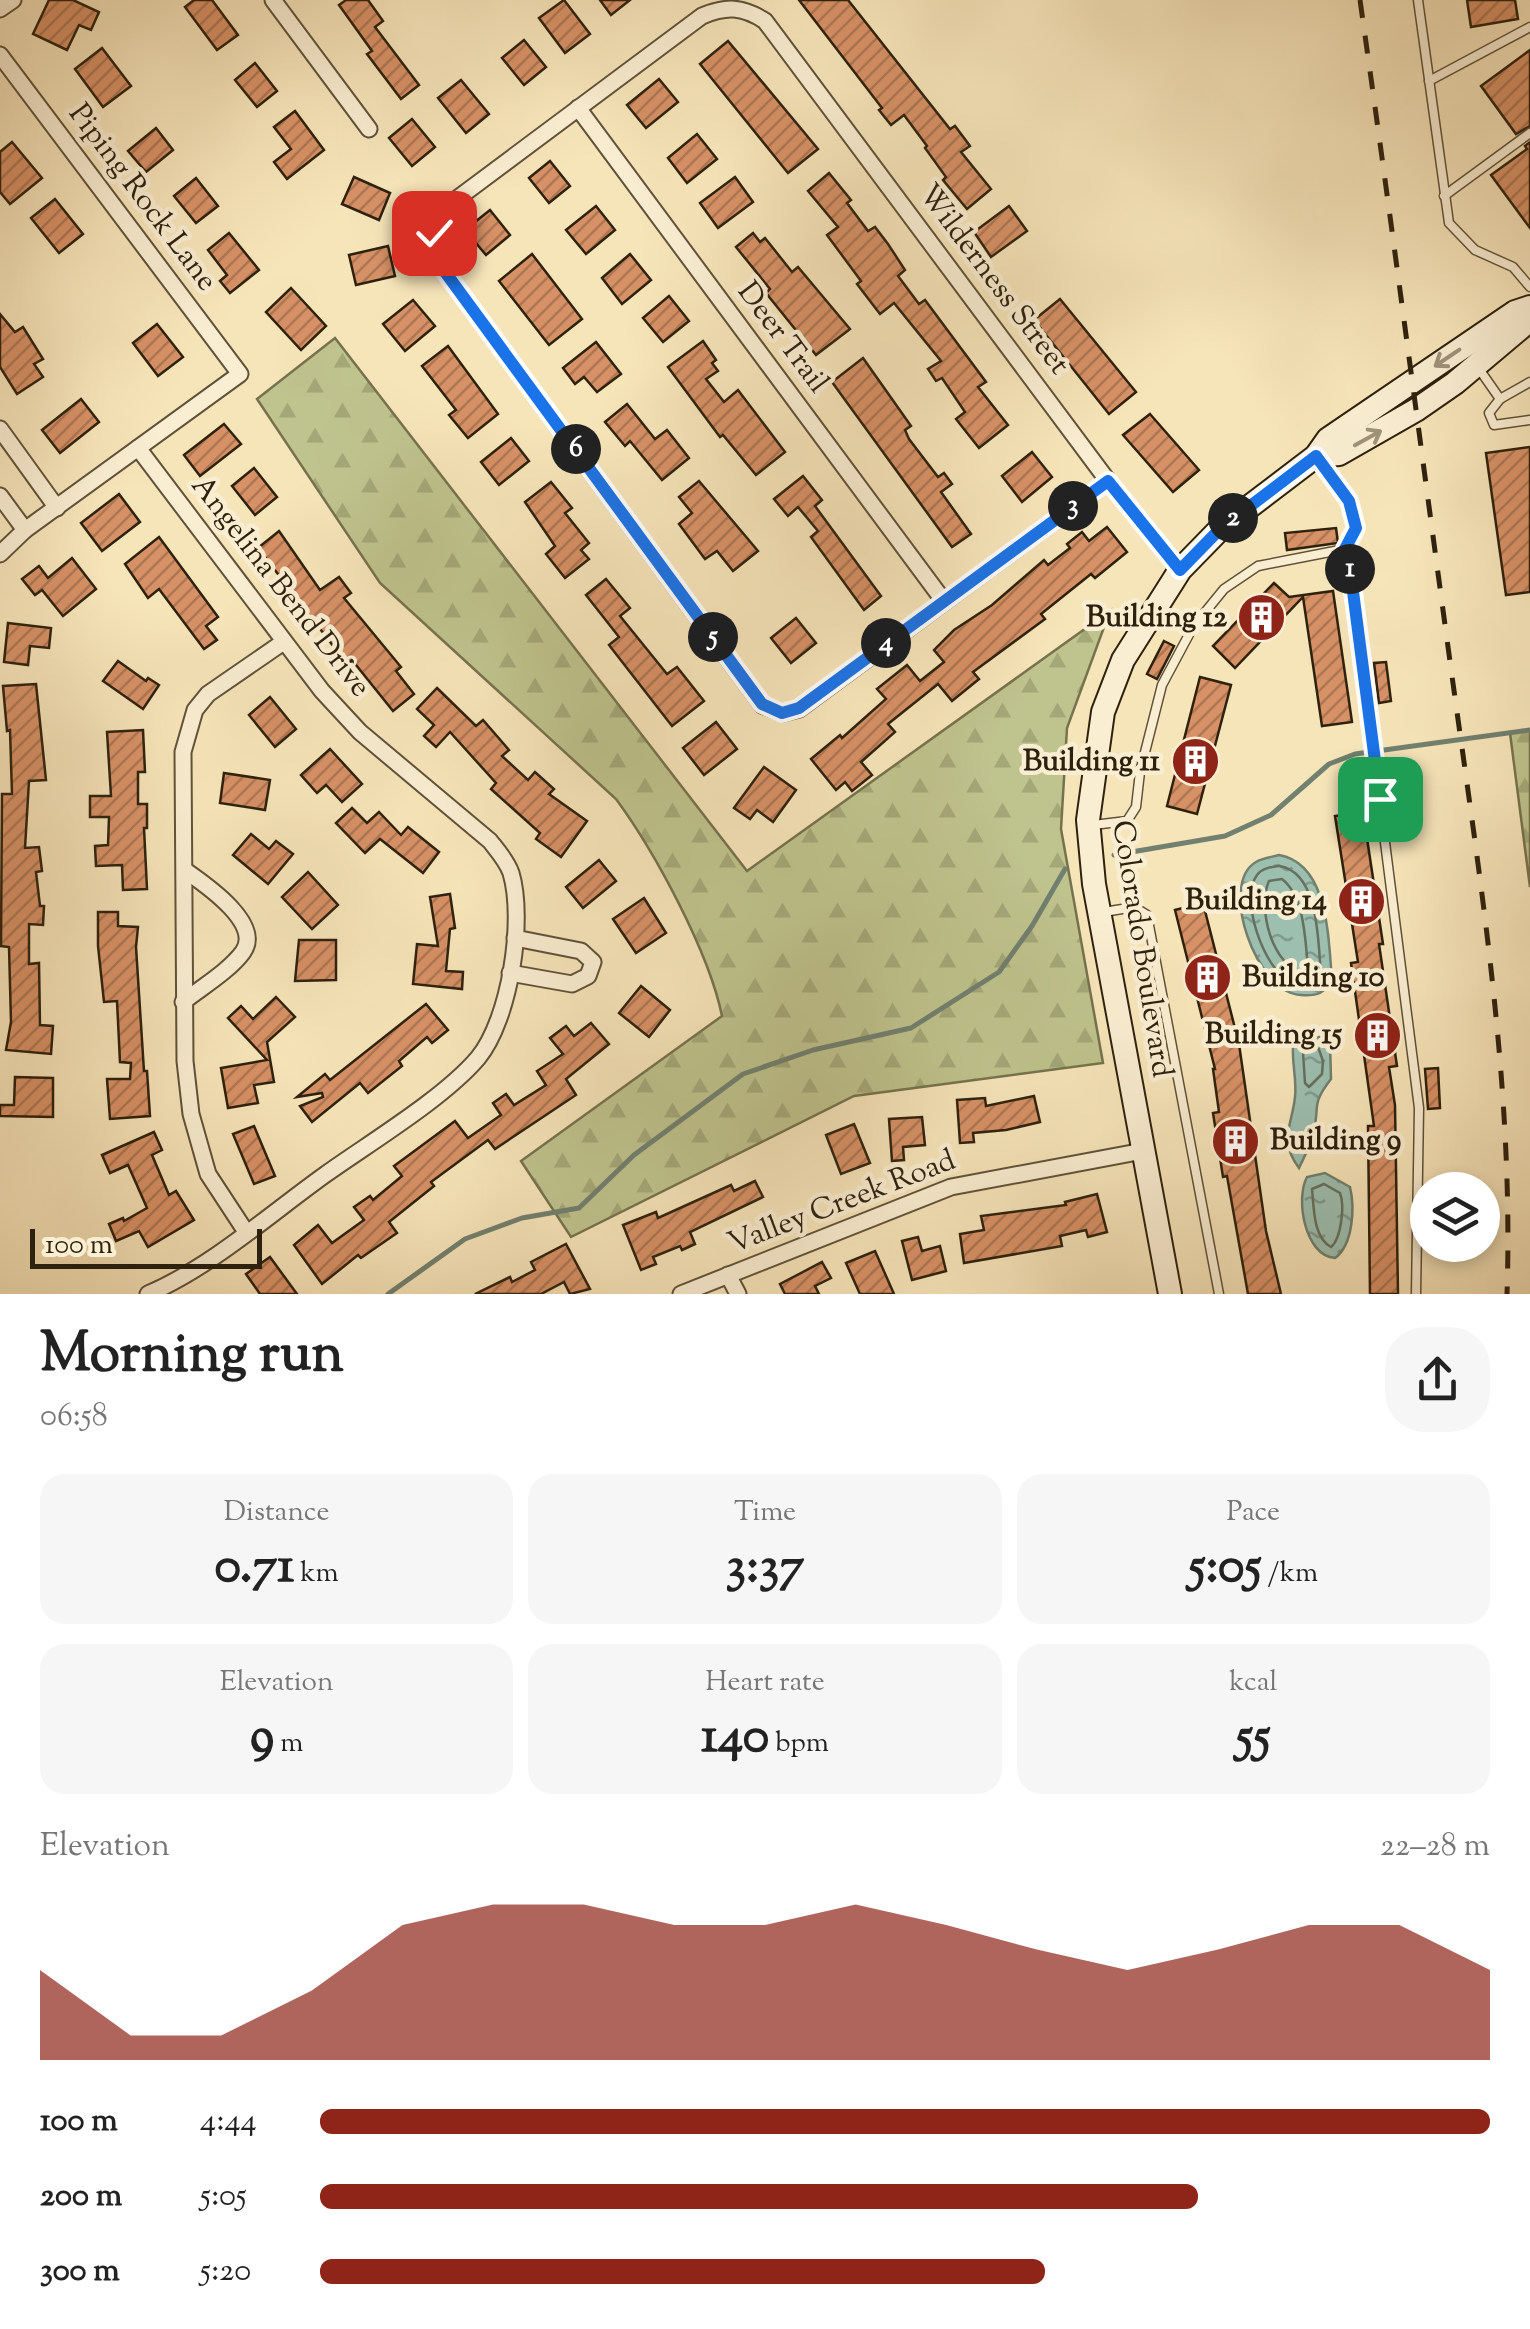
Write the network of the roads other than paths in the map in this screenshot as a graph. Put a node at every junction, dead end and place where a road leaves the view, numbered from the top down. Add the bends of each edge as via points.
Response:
1 (12, 0) edge
2 (273, 0) edge
3 (1418, 0) edge
4 (0, 10) edge
5 (1530, 27) edge
6 (0, 55) edge
7 (1428, 80) junction
8 (578, 108) junction
9 (369, 130) dead end
10 (1530, 133) edge
11 (1444, 196) junction
12 (1530, 287) edge
13 (1530, 308) edge
14 (1530, 320) edge
15 (1476, 365) junction
16 (1530, 382) edge
17 (1500, 399) junction
18 (1530, 420) edge
19 (0, 429) edge
20 (138, 448) junction
21 (1316, 456) junction
22 (1108, 481) junction
23 (0, 496) edge
24 (57, 508) junction
25 (26, 530) junction
26 (1345, 549) junction
27 (0, 554) edge
28 (1180, 570) junction
29 (943, 600) junction
30 (282, 643) junction
31 (1088, 826) junction
32 (186, 871) junction
33 (1100, 912) junction
34 (515, 938) junction
35 (510, 973) junction
36 (184, 1002) junction
37 (1143, 1150) junction
38 (246, 1232) junction
39 (728, 1275) junction
40 (148, 1294) edge
41 (681, 1294) edge
42 (738, 1294) edge
43 (1170, 1294) edge
44 (1219, 1294) edge
45 (1416, 1294) edge

1 - 4 street
2 - 9 street
3 - 7 lane
5 - 7 lane
6 - 20 street, Piping Rock Lane via 240,374
7 - 11 lane
8 - 22 street, Wilderness Street via 702,16 730,7 765,21
8 - 29 street, Deer Trail
8 - 29 street via 450,204 432,248 762,704 782,713 799,708
10 - 11 lane
11 - 12 lane via 1455,232 1513,267
13 -> 21 main road, Colorado Boulevard via 1328,438
14 - 15 main road, Colorado Boulevard
15 - 17 lane
21 -> 15 main road, Colorado Boulevard via 1339,454 1372,437
16 - 17 lane
17 - 18 lane via 1490,413 1494,425
19 - 24 street
20 - 24 street
20 - 30 street, Angelina Bend Drive
21 - 26 lane via 1349,501 1356,528
21 - 28 main road, Colorado Boulevard via 1220,529
22 - 28 street, Wilderness Street
22 - 29 street
23 - 25 street
24 - 25 street
25 - 27 street
26 - 31 lane via 1258,566 1224,589 1193,627 1162,685 1136,808 1126,822
26 - 45 lane via 1420,1108
28 - 31 main road, Colorado Boulevard via 1124,660 1103,712
30 - 32 street via 195,710 182,752
30 - 34 street, Angelina Bend Drive via 360,732 501,854 511,872
31 - 33 main road, Colorado Boulevard
32 - 36 street
32 - 36 street via 244,921 249,939 243,952
33 - 37 main road, Colorado Boulevard
33 - 44 lane via 1134,907 1147,915
34 - 35 street, Angelina Bend Drive
34 - 35 street via 581,950 593,962 588,976 572,984
35 - 38 street, Angelina Bend Drive via 491,1036 466,1070
36 - 38 street via 191,1114 208,1174
37 - 39 street, Valley Creek Road via 951,1187
37 - 43 main road, Colorado Boulevard
38 - 40 street, Angelina Bend Drive
39 - 41 street, Valley Creek Road
39 - 42 street

